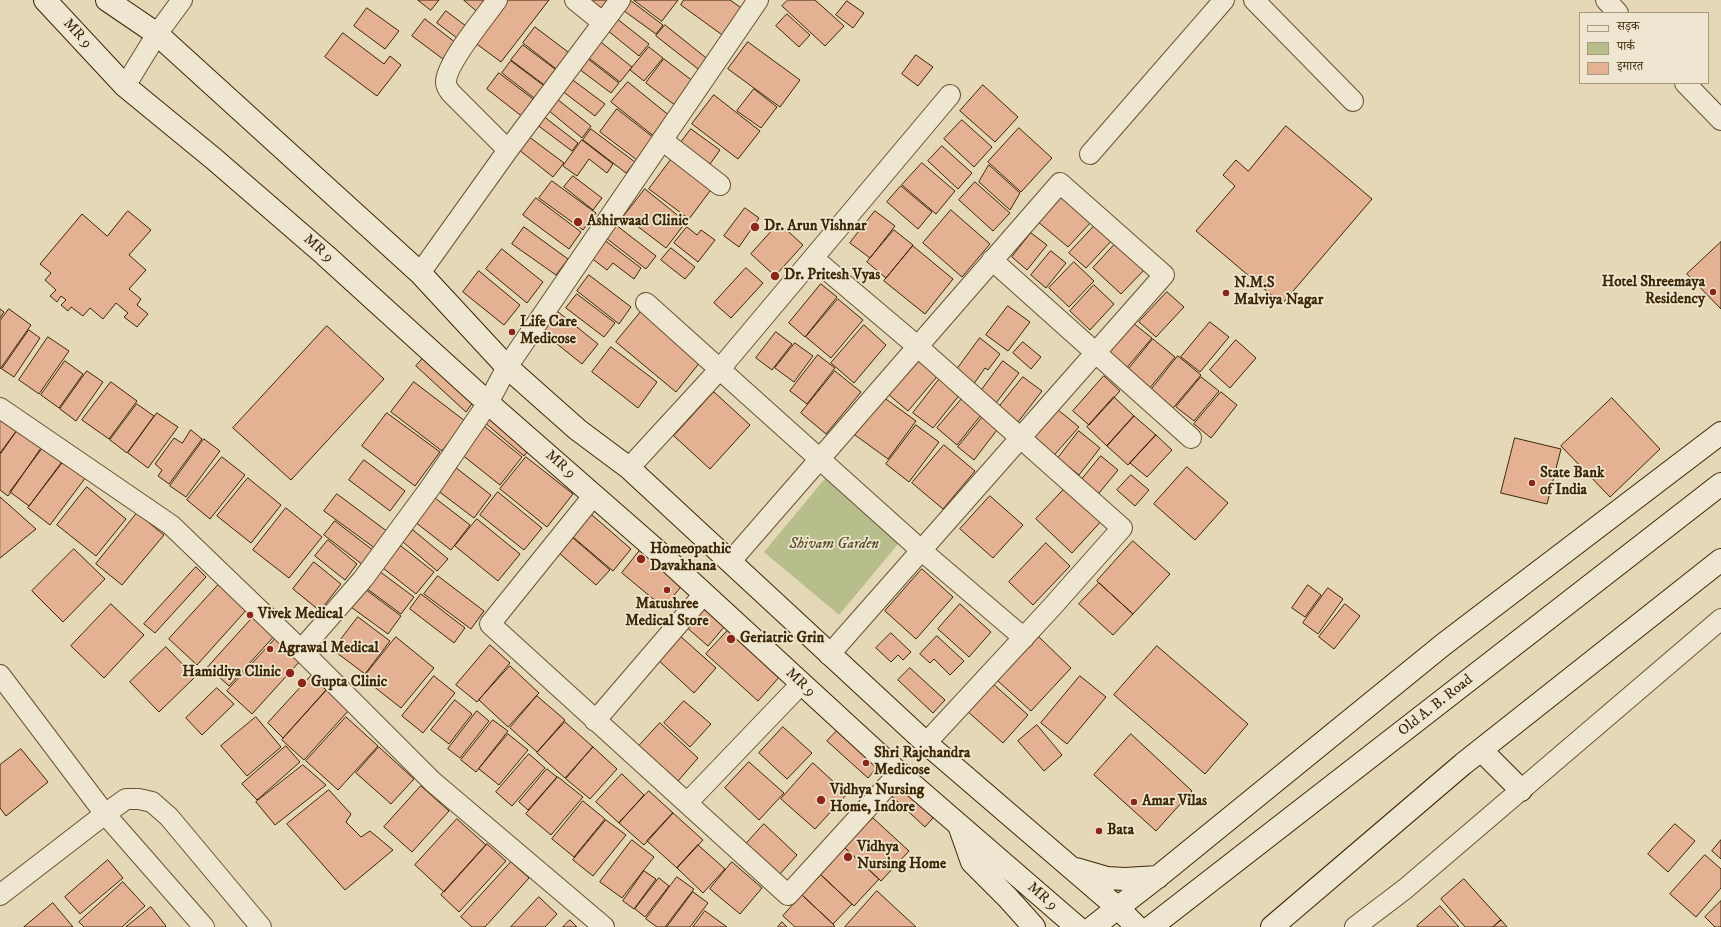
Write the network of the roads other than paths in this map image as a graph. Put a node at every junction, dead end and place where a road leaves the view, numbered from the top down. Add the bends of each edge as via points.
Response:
1 (46, 0) edge
2 (107, 0) edge
3 (182, 0) edge
4 (497, 0) edge
5 (575, 0) edge
6 (620, 0) edge
7 (758, 0) edge
8 (1224, 0) edge
9 (1254, 0) edge
10 (1606, 0) edge
11 (1617, 12) edge
12 (602, 22) junction
13 (157, 34) junction
14 (1686, 84) edge
15 (125, 86) junction
16 (950, 95) dead end
17 (1353, 101) dead end
18 (1721, 120) edge
19 (662, 140) junction
20 (508, 150) junction
21 (1090, 154) dead end
22 (720, 185) dead end
23 (813, 258) junction
24 (992, 260) junction
25 (420, 273) junction
26 (646, 303) dead end
27 (917, 346) junction
28 (1096, 354) junction
29 (507, 368) junction
30 (719, 370) junction
31 (488, 403) junction
32 (0, 408) edge
33 (1721, 433) edge
34 (1019, 438) junction
35 (1191, 438) dead end
36 (821, 459) junction
37 (629, 468) junction
38 (1721, 484) edge
39 (594, 494) junction
40 (922, 550) junction
41 (1721, 560) edge
42 (730, 562) junction
43 (704, 594) junction
44 (1721, 620) edge
45 (1024, 638) junction
46 (301, 650) junction
47 (830, 655) junction
48 (0, 675) edge
49 (801, 684) junction
50 (595, 721) junction
51 (926, 743) junction
52 (1481, 750) junction
53 (899, 773) junction
54 (1521, 790) junction
55 (687, 803) junction
56 (105, 814) junction
57 (959, 825) junction
58 (1071, 868) junction
59 (1158, 877) junction
60 (0, 895) edge
61 (1118, 908) junction
62 (204, 927) edge
63 (261, 927) edge
64 (604, 927) edge
65 (1034, 927) edge
66 (1077, 927) edge
67 (1094, 927) edge
68 (1137, 927) edge
69 (1151, 927) edge
70 (1272, 927) edge
71 (1355, 927) edge

1 - 15 main road, MR 9
2 - 13 main road
3 - 13 street
4 - 20 street via 450,65 446,86
5 - 12 street
6 - 12 street
7 - 19 street
8 - 21 street
9 - 17 street
10 - 11 street
12 - 20 street
13 - 15 street
13 - 25 main road
14 - 18 street
15 - 31 main road, MR 9 via 320,251
16 - 23 street
19 - 22 street
19 - 29 street
20 - 25 street
23 - 27 street
23 - 30 street
24 - 27 street
24 - 28 street
24 - 28 street via 1060,183 1164,275
25 - 29 main road
26 - 30 street
27 - 34 street
27 - 36 street
28 - 34 street
28 - 35 street
29 - 31 street
29 - 37 main road via 578,430
30 - 36 street
30 - 37 street
31 - 39 main road, MR 9
31 - 46 street via 363,579
32 - 46 street via 171,525
33 - 59 main road via 1444,644
34 - 40 street
34 - 45 street via 1122,528
36 - 40 street
36 - 42 street
37 - 42 main road
38 - 69 main road, Old A. B. Road
39 - 43 main road, MR 9
39 - 50 street via 490,624
40 - 45 street
40 - 47 street
41 - 52 main road
42 - 47 main road
43 - 49 main road, MR 9
43 - 50 street
44 - 54 street
45 - 51 street
46 - 64 street via 434,782
47 - 51 main road
48 - 56 street
49 - 53 main road, MR 9
49 - 55 street
50 - 55 street
51 - 58 main road
52 - 54 main road
52 - 70 main road
53 - 55 street via 788,895
53 - 57 main road, MR 9
54 - 71 street via 1405,889
56 - 60 street
56 - 62 street
56 - 63 street via 126,799 152,802 168,817
57 - 65 main road via 972,862
57 - 66 main road, MR 9
58 - 59 main road via 1107,878
58 - 61 main road
59 - 61 main road
61 - 67 main road
61 - 68 main road

